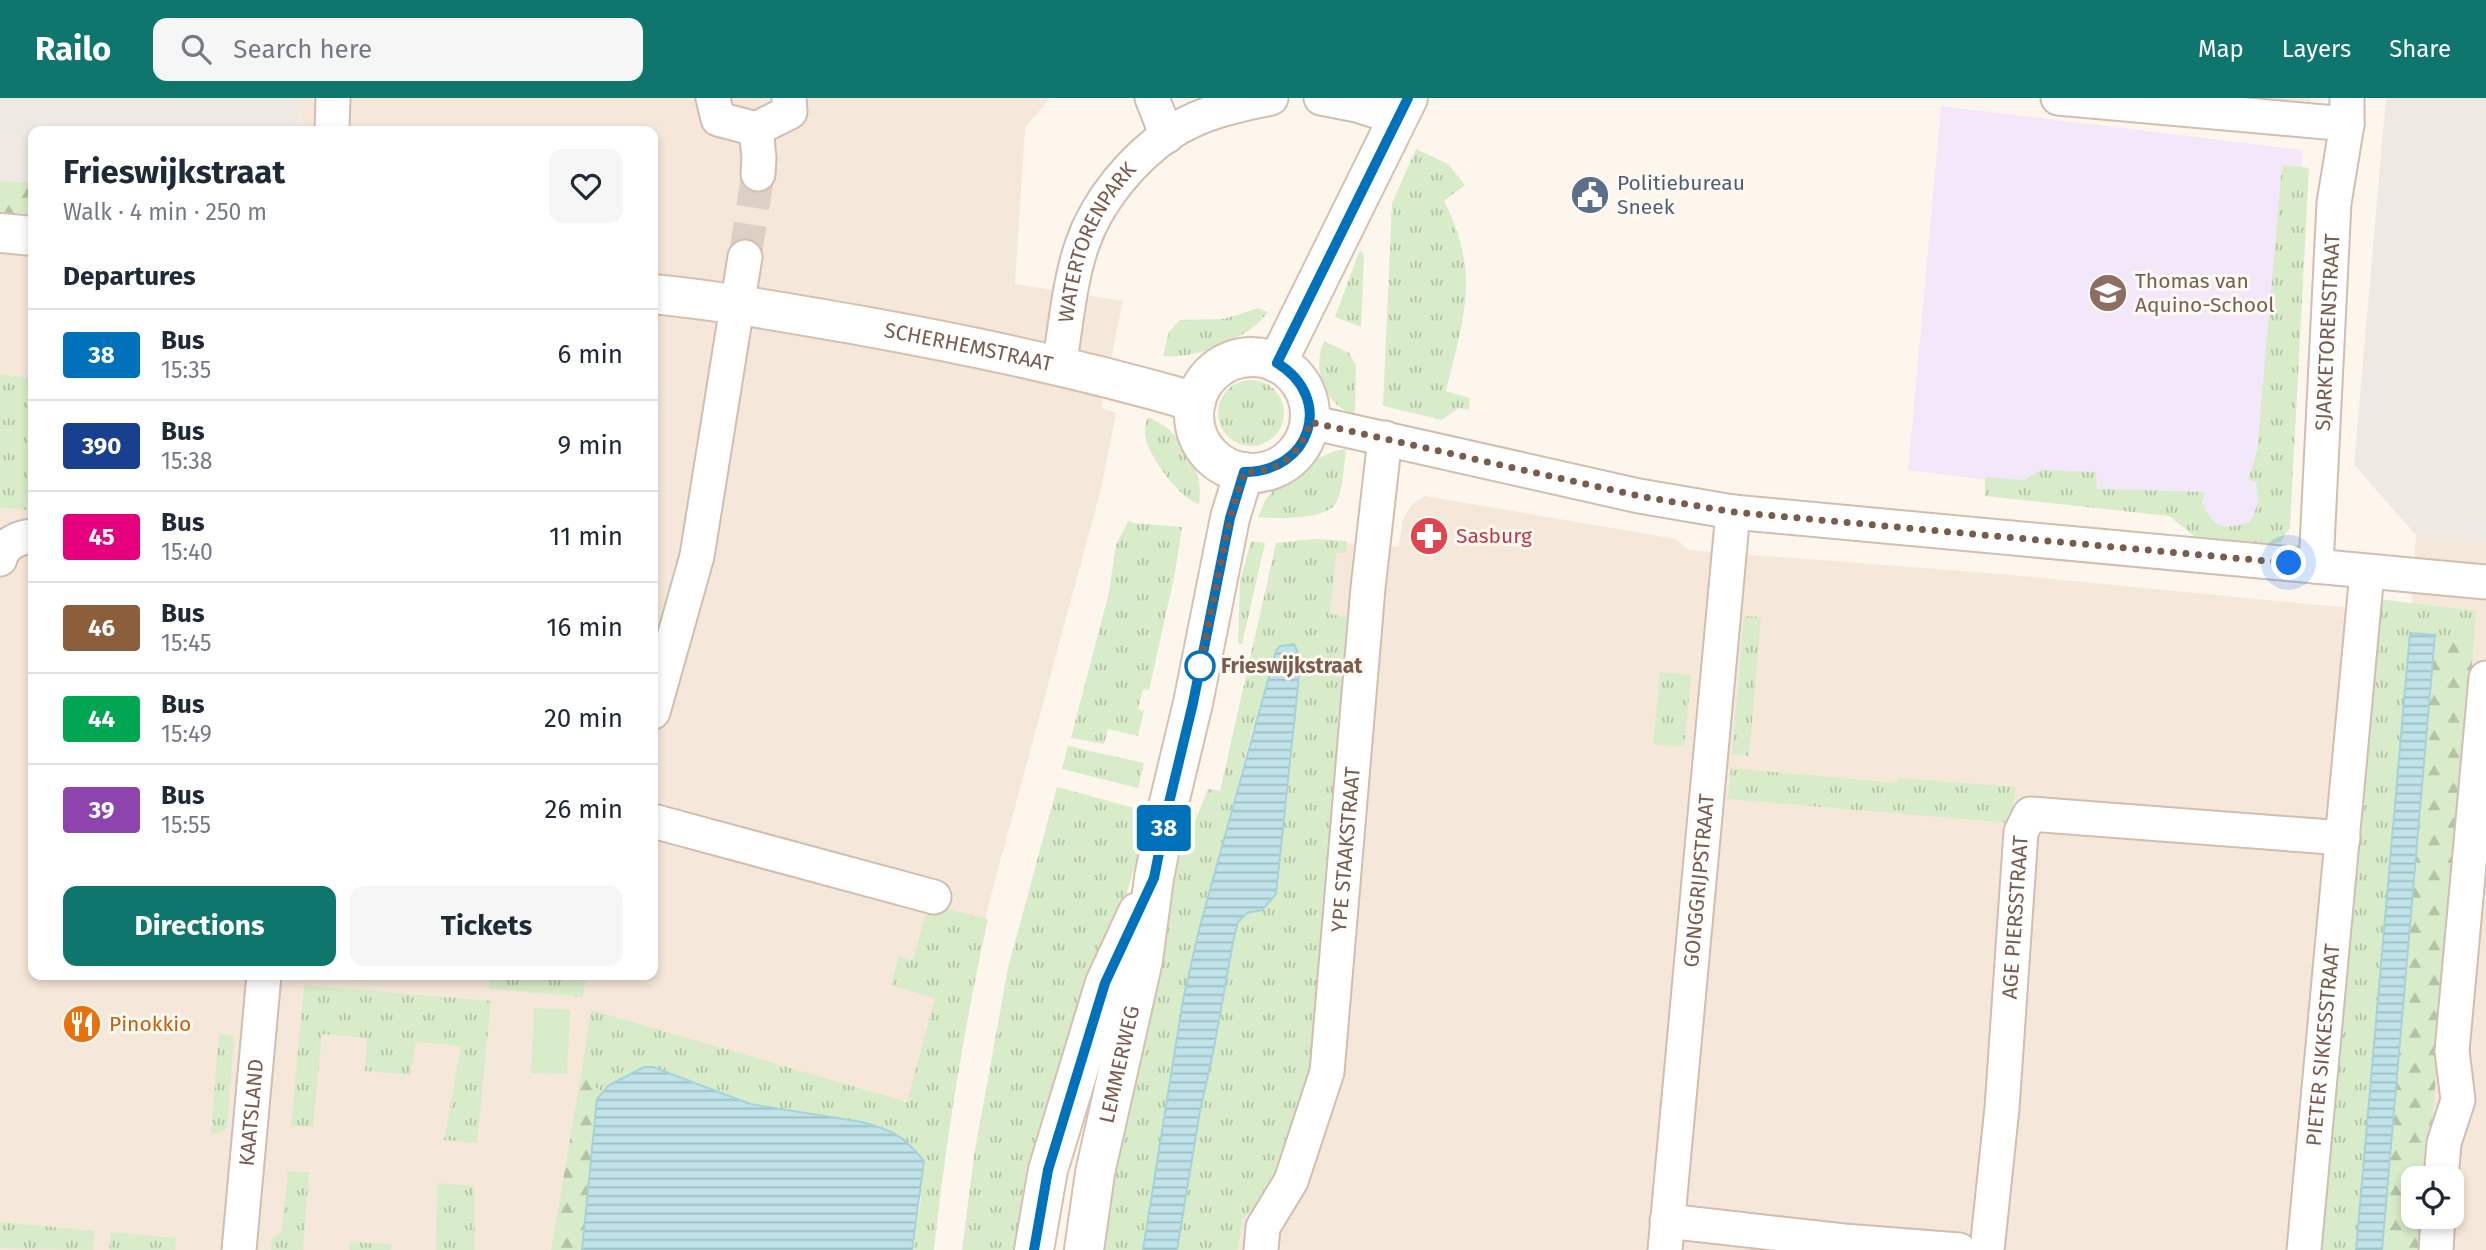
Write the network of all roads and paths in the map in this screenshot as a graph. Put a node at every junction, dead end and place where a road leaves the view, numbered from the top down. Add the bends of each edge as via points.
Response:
1 (333, 98) edge
2 (713, 98) edge
3 (789, 98) edge
4 (1152, 98) edge
5 (1270, 98) edge
6 (1321, 98) edge
7 (2058, 98) edge
8 (1403, 108) edge
9 (2347, 111) edge
10 (332, 126) edge
11 (756, 129) junction
12 (1167, 136) junction
13 (758, 174) tunnel mouth
14 (0, 233) edge
15 (28, 236) edge
16 (746, 257) tunnel mouth
17 (658, 295) edge
18 (739, 305) junction
19 (1277, 363) junction
20 (1059, 366) junction
21 (1196, 402) junction
22 (1310, 422) junction
23 (1385, 438) junction
24 (1244, 472) junction
25 (1733, 512) junction
26 (28, 537) edge
27 (0, 559) edge
28 (2316, 566) junction
29 (2367, 572) junction
30 (2486, 582) edge
31 (2486, 678) edge
32 (658, 694) edge
33 (658, 822) edge
34 (2343, 838) junction
35 (1154, 878) junction
36 (934, 897) dead end
37 (264, 980) edge
38 (2472, 1101) edge
39 (2442, 1166) edge
40 (2437, 1229) edge
41 (1666, 1236) edge
42 (239, 1250) edge
43 (1034, 1250) edge
44 (1084, 1250) edge
45 (1261, 1250) edge
46 (1959, 1250) edge
47 (1987, 1250) edge
48 (2304, 1250) edge
49 (2436, 1250) edge

1 - 10 street
2 - 11 street via 718,119
3 - 11 street via 790,112
4 - 12 street
5 - 12 street, WATERTORENPARK via 1205,116
6 - 8 street
7 - 9 street
8 - 19 main road
9 - 28 street, SJARKETORENSTRAAT via 2334,203
11 - 13 street
12 - 20 street, WATERTORENPARK via 1123,176 1092,222 1072,286
14 - 15 main road
16 - 18 street
17 - 18 main road, SCHERHEMSTRAAT
18 - 20 main road, SCHERHEMSTRAAT
18 - 32 street via 697,556
19 - 21 main road via 1252,357 1227,363 1207,378
19 - 22 main road via 1289,370 1306,392
20 - 21 main road, SCHERHEMSTRAAT
21 - 24 main road via 1194,417 1204,447 1215,459
22 - 23 street
22 - 24 main road via 1291,458 1271,469
23 - 25 street via 1639,496
23 - 45 street, YPE STAAKSTRAAT via 1327,1072 1291,1181 1263,1227
24 - 35 main road, LEMMERWEG via 1230,518
25 - 28 street
25 - 41 street, GONGGRIJPSTRAAT
26 - 27 street via 11,542
28 - 29 street
29 - 30 street
29 - 34 street, PIETER SIKKESSTRAAT
31 - 38 street via 2452,1051
33 - 36 street
34 - 47 street, AGE PIERSSTRAAT via 2030,814 2021,832
34 - 48 street, PIETER SIKKESSTRAAT
35 - 43 main road, LEMMERWEG via 1105,983 1048,1170
35 - 44 main road, LEMMERWEG via 1143,960 1095,1173
37 - 42 street, KAATSLAND
38 - 39 street via 2444,1143
40 - 49 street
41 - 46 street via 1844,1241

